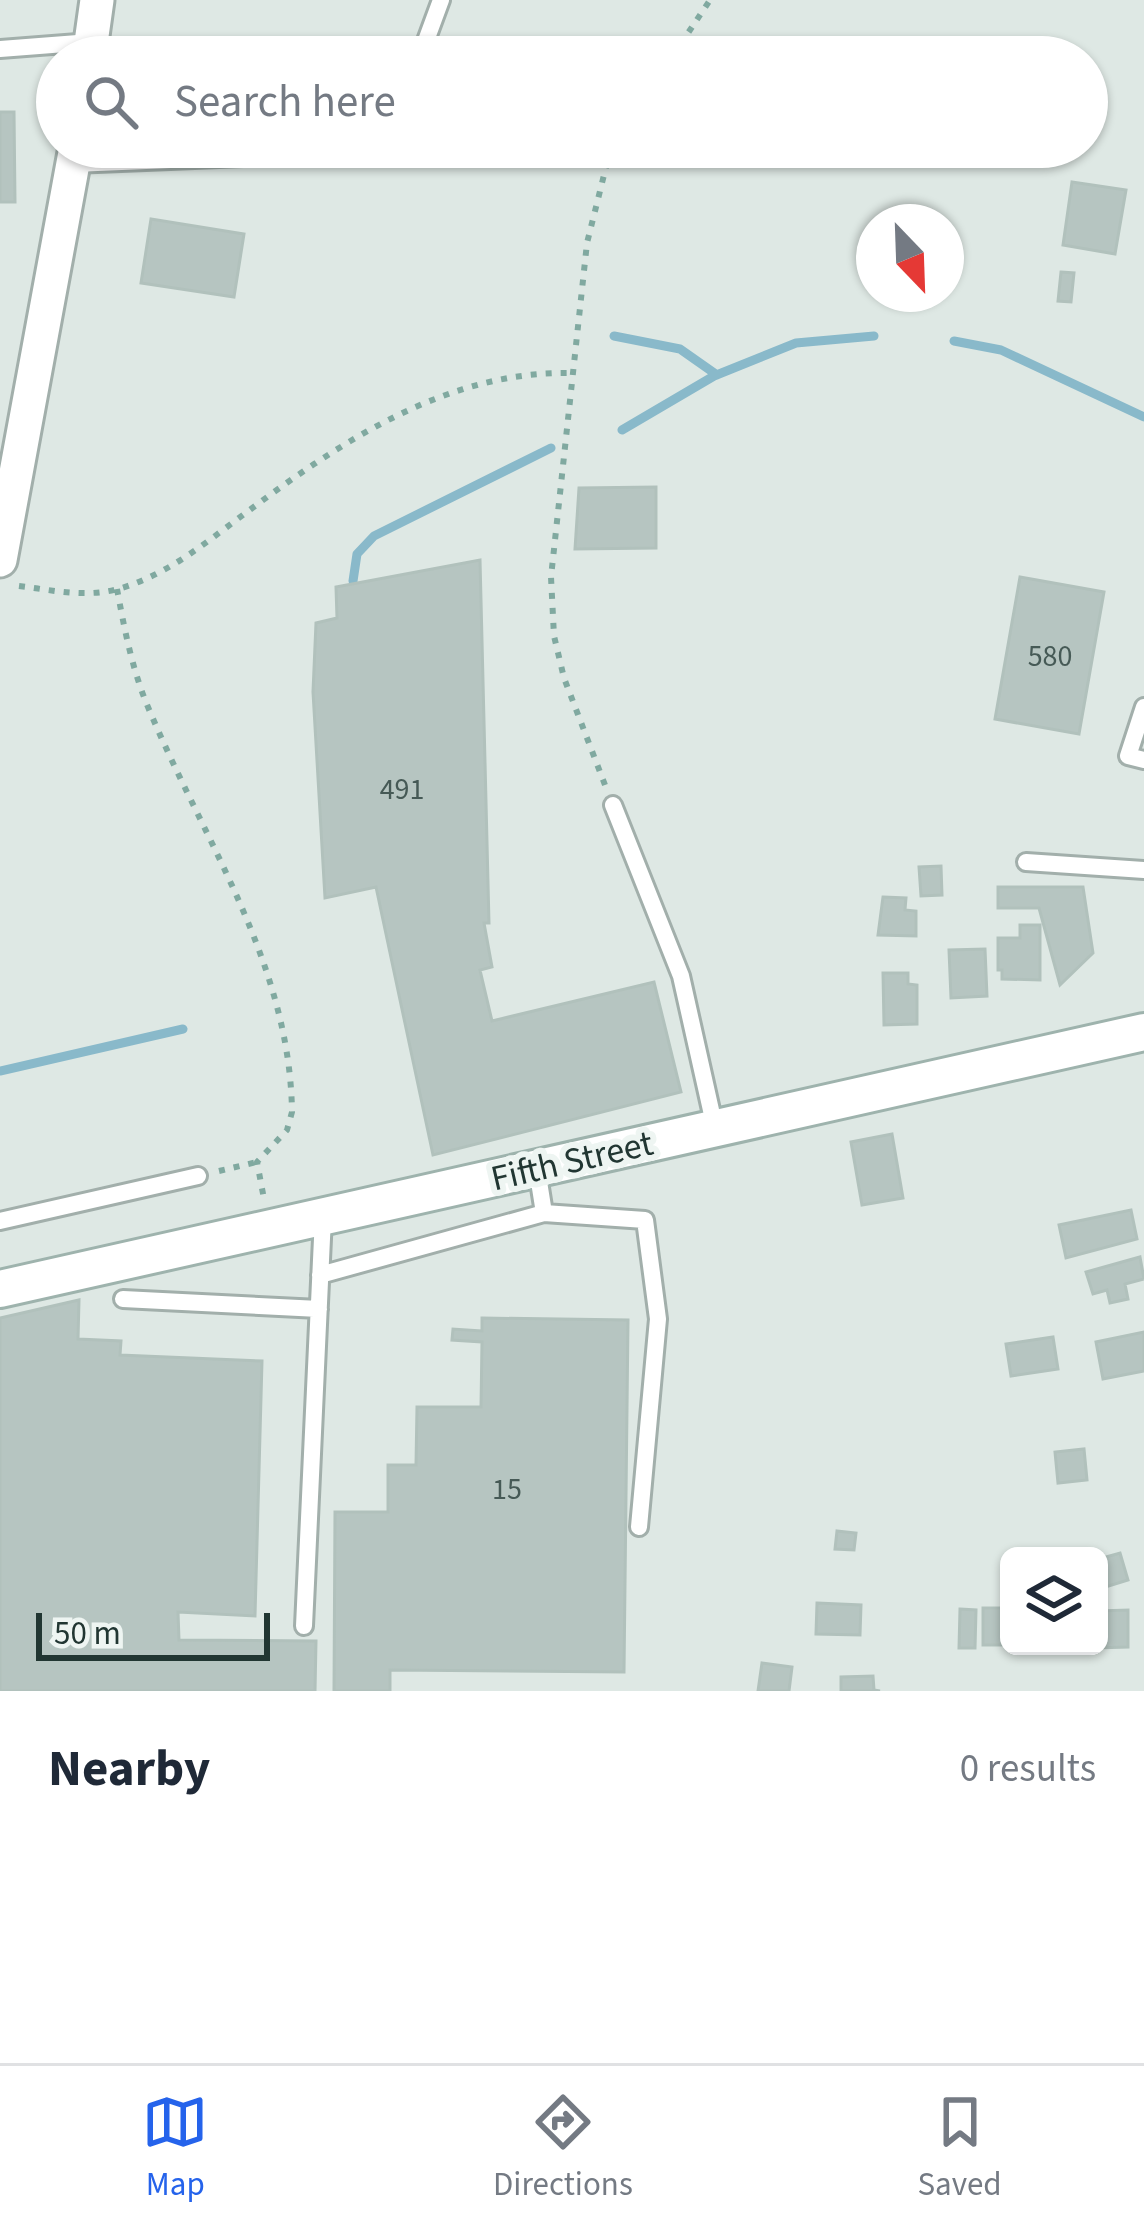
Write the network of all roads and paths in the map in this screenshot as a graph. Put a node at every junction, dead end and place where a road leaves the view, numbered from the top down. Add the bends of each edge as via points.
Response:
1 (97, 0) edge
2 (441, 0) edge
3 (710, 0) edge
4 (92, 36) edge
5 (428, 36) edge
6 (686, 36) edge
7 (0, 50) edge
8 (36, 50) edge
9 (72, 168) edge
10 (606, 168) edge
11 (574, 373) junction
12 (0, 560) edge
13 (0, 583) edge
14 (117, 590) junction
15 (1144, 707) edge
16 (1144, 760) edge
17 (613, 805) joint
18 (1026, 862) dead end
19 (1144, 870) edge
20 (1144, 1032) edge
21 (715, 1129) junction
22 (256, 1162) junction
23 (537, 1169) junction
24 (198, 1176) joint
25 (544, 1213) junction
26 (323, 1217) junction
27 (0, 1221) edge
28 (270, 1229) junction
29 (320, 1275) junction
30 (0, 1289) edge
31 (123, 1299) dead end
32 (319, 1310) junction
33 (640, 1527) dead end
34 (304, 1626) dead end

1 - 4 street
2 - 5 lane
3 - 6 path
7 - 8 lane
9 - 12 street
10 - 11 path via 587,242
11 - 14 path via 493,380 390,420 321,457 162,572
11 - 17 path via 551,613 572,704
13 - 14 path
14 - 22 path via 151,715 266,965 292,1112 287,1130
15 - 16 lane via 1128,756
17 - 21 lane via 671,947
18 - 19 lane
20 - 21 street, Fifth Street
21 - 23 street, Fifth Street
22 - 24 path
22 - 28 path
23 - 25 lane
23 - 26 street, Fifth Street
24 - 27 lane
25 - 29 lane
25 - 33 lane via 645,1220 658,1319
26 - 28 street, Fifth Street
26 - 29 lane
28 - 30 street, Fifth Street
29 - 32 lane
31 - 32 lane
32 - 34 lane

